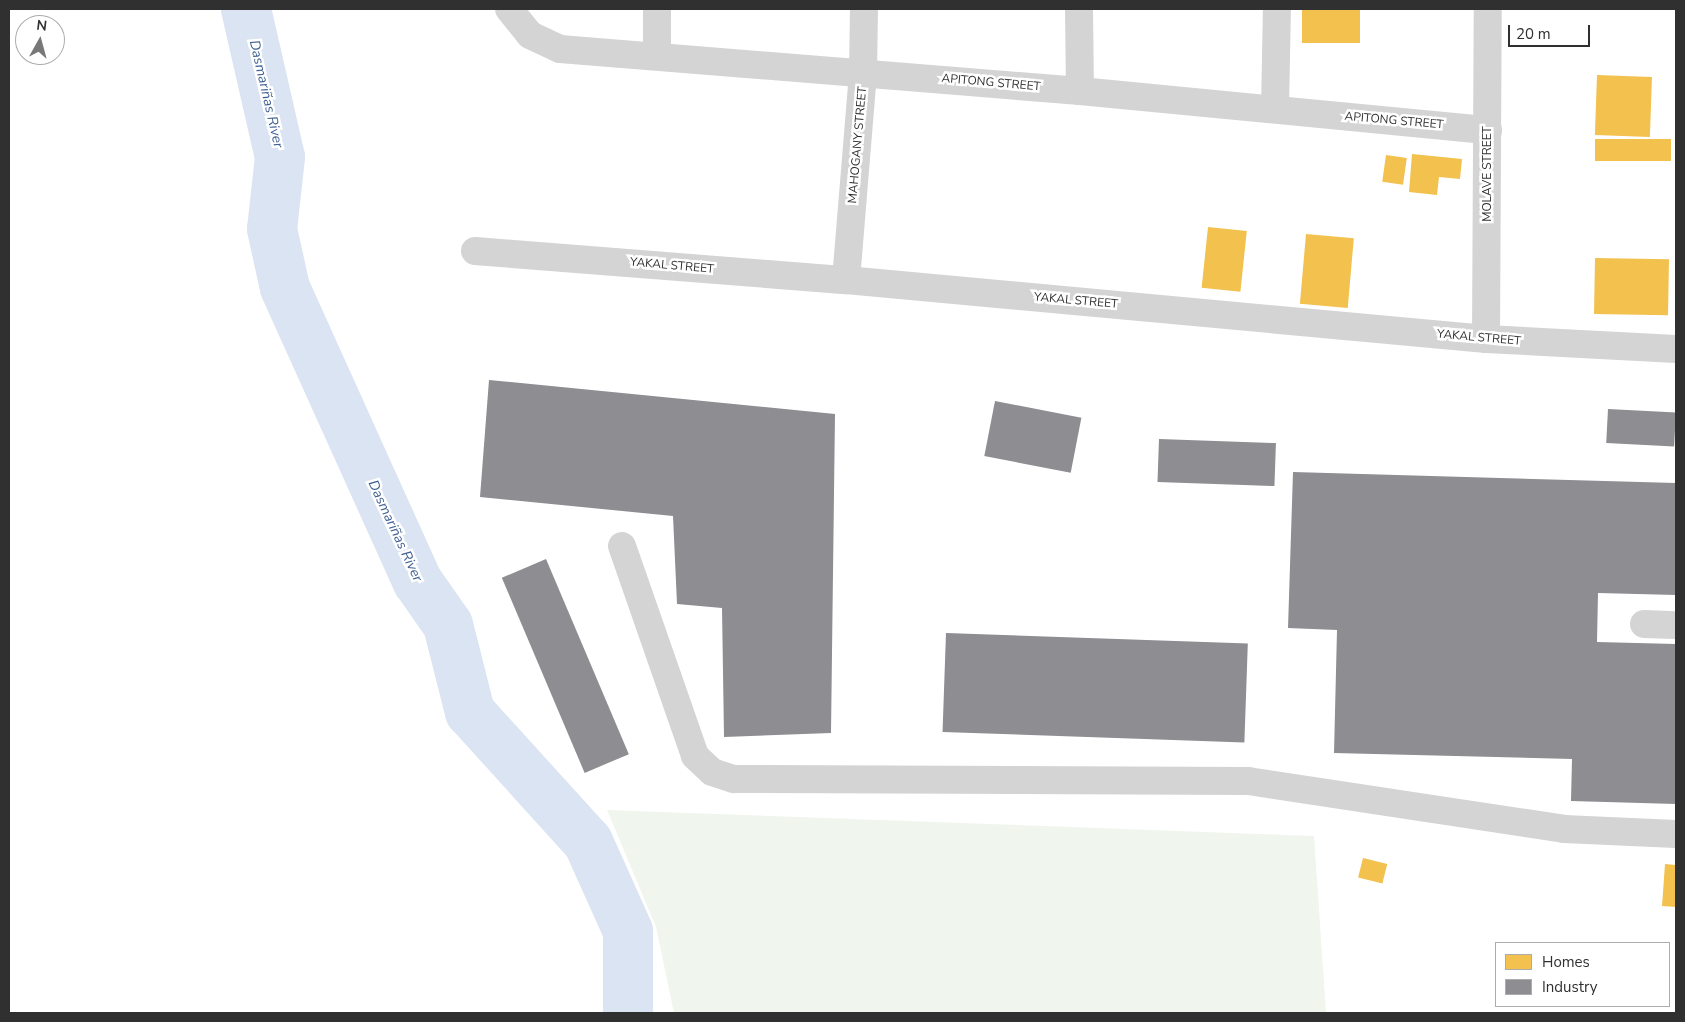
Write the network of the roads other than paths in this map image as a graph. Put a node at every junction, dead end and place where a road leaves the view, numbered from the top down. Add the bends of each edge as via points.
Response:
1 (509, 9) edge
2 (657, 9) edge
3 (864, 9) edge
4 (1079, 9) edge
5 (1277, 9) edge
6 (1488, 9) edge
7 (657, 54) junction
8 (863, 73) junction
9 (1080, 91) junction
10 (1275, 110) junction
11 (1488, 130) junction
12 (475, 251) dead end
13 (846, 280) junction
14 (1486, 339) junction
15 (1676, 348) edge
16 (622, 546) dead end
17 (1644, 624) dead end
18 (1676, 625) edge
19 (1676, 834) edge

1 - 7 street, APITONG STREET via 530,34 560,49
2 - 7 street
3 - 8 street, MAHOGANY STREET
4 - 9 street
5 - 10 street
6 - 11 street, MOLAVE STREET
7 - 8 street, APITONG STREET
8 - 9 street, APITONG STREET
8 - 13 street, MAHOGANY STREET
9 - 10 street, APITONG STREET
10 - 11 street, APITONG STREET
11 - 14 street, MOLAVE STREET
12 - 13 street, YAKAL STREET
13 - 14 street, YAKAL STREET
14 - 15 street, YAKAL STREET
16 - 19 street via 695,756 712,772 734,780 1248,781 1564,829
17 - 18 street

